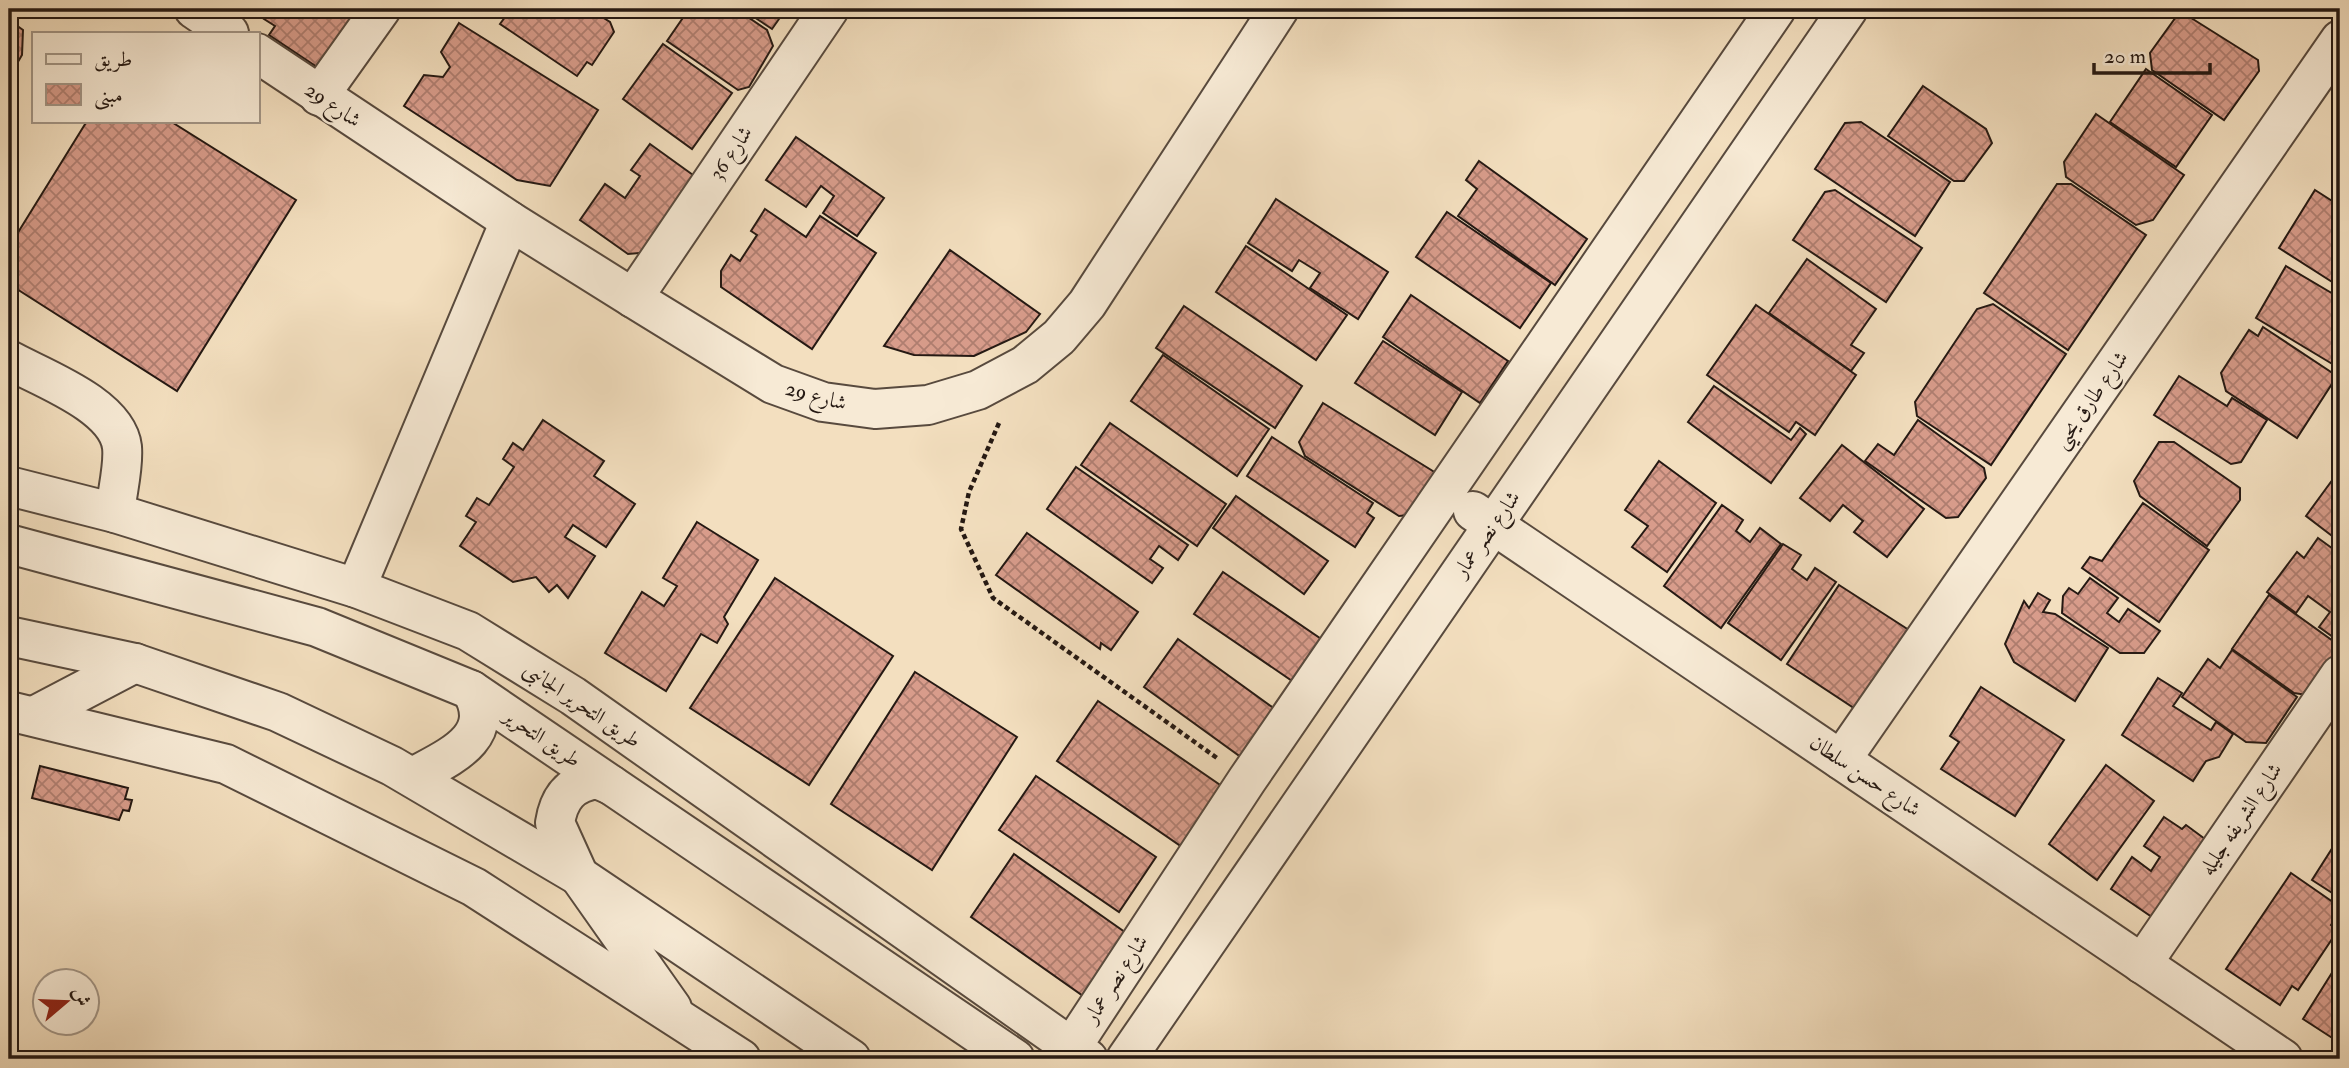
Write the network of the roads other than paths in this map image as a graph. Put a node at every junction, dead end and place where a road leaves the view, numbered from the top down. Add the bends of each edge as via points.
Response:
1 (194, 9) edge
2 (382, 9) edge
3 (829, 9) edge
4 (1279, 9) edge
5 (1776, 9) edge
6 (1848, 9) edge
7 (228, 32) edge
8 (2340, 40) edge
9 (259, 54) edge
10 (319, 96) junction
11 (510, 220) junction
12 (633, 298) junction
13 (9, 360) edge
14 (9, 486) edge
15 (1447, 492) junction
16 (115, 513) junction
17 (1493, 524) junction
18 (9, 544) edge
19 (356, 588) junction
20 (9, 636) edge
21 (135, 663) junction
22 (2340, 675) edge
23 (471, 690) junction
24 (21, 713) edge
25 (1841, 760) junction
26 (413, 776) junction
27 (611, 785) junction
28 (579, 876) junction
29 (865, 903) junction
30 (846, 945) junction
31 (2142, 964) junction
32 (683, 1023) junction
33 (1080, 1054) edge
34 (741, 1059) edge
35 (851, 1059) edge
36 (1015, 1059) edge
37 (1126, 1059) edge
38 (2283, 1059) edge

1 - 7 street
2 - 10 street
3 - 12 street, شارع 36
4 - 12 street, شارع 29 via 1087,304 1059,337 1025,365 978,390 928,405 875,409 823,402 773,384
5 - 15 street, شارع نصر عمار
6 - 17 street, شارع نصر عمار
8 - 25 street, شارع طارق يحيى
9 - 10 street, شارع 29
10 - 11 street, شارع 29
11 - 12 street, شارع 29
11 - 19 street
13 - 16 street via 96,407 114,426 122,447
14 - 16 street, طريق التحرير الجانبى
15 - 17 street, شارع حسن سلطان
15 - 33 street, شارع نصر عمار via 1247,780
16 - 19 street, طريق التحرير الجانبى
17 - 25 street, شارع حسن سلطان
17 - 37 street, شارع نصر عمار
18 - 23 street, طريق التحرير via 317,627
19 - 29 street, طريق التحرير الجانبى via 468,631 573,696
20 - 21 street
21 - 24 street
21 - 26 street via 278,712
22 - 31 street, شارع الشريفه جليله
23 - 26 street via 478,713 471,739 463,749
23 - 27 street, طريق التحرير
24 - 32 street via 226,764 474,887
25 - 31 street, شارع حسن سلطان
26 - 28 street
27 - 28 street via 597,779 584,781 562,797 557,809 555,823
27 - 30 street, طريق التحرير
28 - 32 street
28 - 35 street
29 - 30 street
29 - 33 street, طريق التحرير الجانبى
30 - 36 street, طريق التحرير
31 - 38 street, شارع حسن سلطان
32 - 34 street

